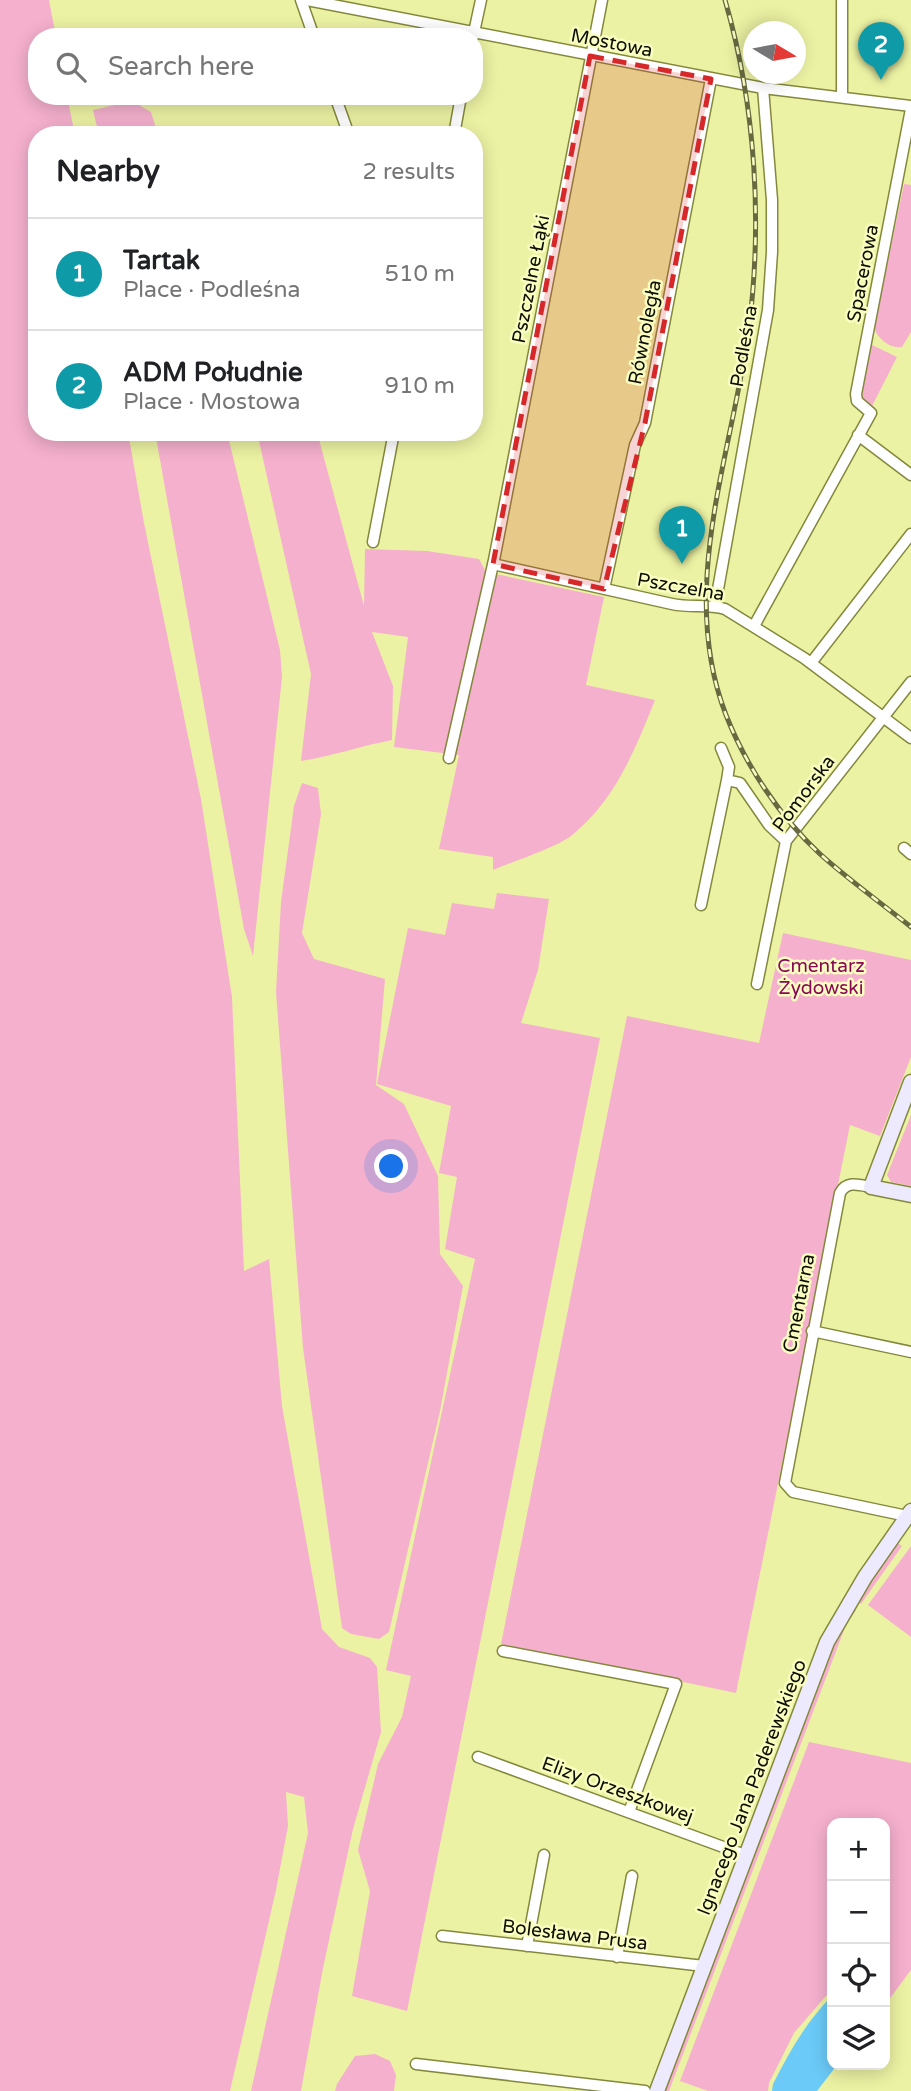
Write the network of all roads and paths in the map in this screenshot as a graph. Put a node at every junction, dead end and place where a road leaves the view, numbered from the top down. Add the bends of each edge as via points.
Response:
1 (301, 0) edge
2 (307, 0) edge
3 (481, 0) edge
4 (602, 0) edge
5 (842, 0) edge
6 (332, 3) edge
7 (311, 28) edge
8 (447, 28) edge
9 (475, 28) edge
10 (483, 36) edge
11 (590, 56) junction
12 (711, 79) junction
13 (763, 88) junction
14 (842, 97) junction
15 (338, 105) edge
16 (459, 105) edge
17 (911, 108) edge
18 (346, 126) edge
19 (456, 126) edge
20 (906, 170) edge
21 (858, 435) junction
22 (392, 441) edge
23 (911, 475) edge
24 (911, 534) edge
25 (373, 542) dead end
26 (493, 564) junction
27 (604, 589) junction
28 (715, 606) junction
29 (754, 626) junction
30 (811, 663) junction
31 (911, 682) edge
32 (883, 717) junction
33 (911, 738) edge
34 (721, 748) dead end
35 (450, 758) dead end
36 (727, 780) junction
37 (786, 841) junction
38 (701, 905) dead end
39 (757, 984) dead end
40 (911, 1082) edge
41 (872, 1187) junction
42 (911, 1195) edge
43 (812, 1331) junction
44 (911, 1352) edge
45 (909, 1514) edge
46 (503, 1651) dead end
47 (478, 1757) dead end
48 (629, 1812) junction
49 (544, 1855) dead end
50 (745, 1855) junction
51 (632, 1876) dead end
52 (442, 1936) dead end
53 (527, 1946) junction
54 (617, 1957) junction
55 (704, 1966) junction
56 (416, 2064) dead end
57 (645, 2091) edge
58 (657, 2091) edge

1 - 7 street
2 - 6 street, Mostowa
3 - 9 street
4 - 11 street, Pszczelne Łąki
5 - 14 street
6 - 8 street, Mostowa
10 - 11 street, Mostowa
11 - 12 street, Mostowa
11 - 26 street, Pszczelne Łąki
12 - 13 street, Mostowa
12 - 27 street, Równoległa via 645,423 635,446
13 - 14 street, Mostowa
13 - 28 street, Podleśna via 772,191 768,310
14 - 17 street, Mostowa
15 - 18 street
16 - 19 street
17 - 20 street, Spacerowa
20 - 21 street, Spacerowa via 856,394 857,401 871,413
21 - 23 street
21 - 29 street
22 - 25 street
24 - 30 street
26 - 27 street, Pszczelna
26 - 35 street, Pszczelne Łąki
27 - 28 street, Pszczelna via 683,606
28 - 29 street, Pszczelna
29 - 30 street, Pszczelna
30 - 32 street, Pszczelna
31 - 32 street, Pomorska
32 - 33 street, Pszczelna
32 - 37 street, Pomorska
34 - 36 street via 729,767
36 - 37 street via 740,783
36 - 38 street
37 - 39 street, Pomorska
40 - 41 main road
41 - 42 main road, Cmentarna
41 - 43 street, Cmentarna via 848,1185 840,1192
43 - 44 street
43 - 45 street, Cmentarna via 787,1487 793,1492
45 - 50 main road, Ignacego Jana Paderewskiego via 827,1642
46 - 48 street via 676,1684
47 - 48 street, Elizy Orzeszkowej
48 - 50 street, Elizy Orzeszkowej
49 - 53 street
50 - 55 main road, Ignacego Jana Paderewskiego
51 - 54 street
52 - 53 street, Bolesława Prusa
53 - 54 street, Bolesława Prusa
54 - 55 street, Bolesława Prusa
55 - 58 main road, Ignacego Jana Paderewskiego
56 - 57 street

